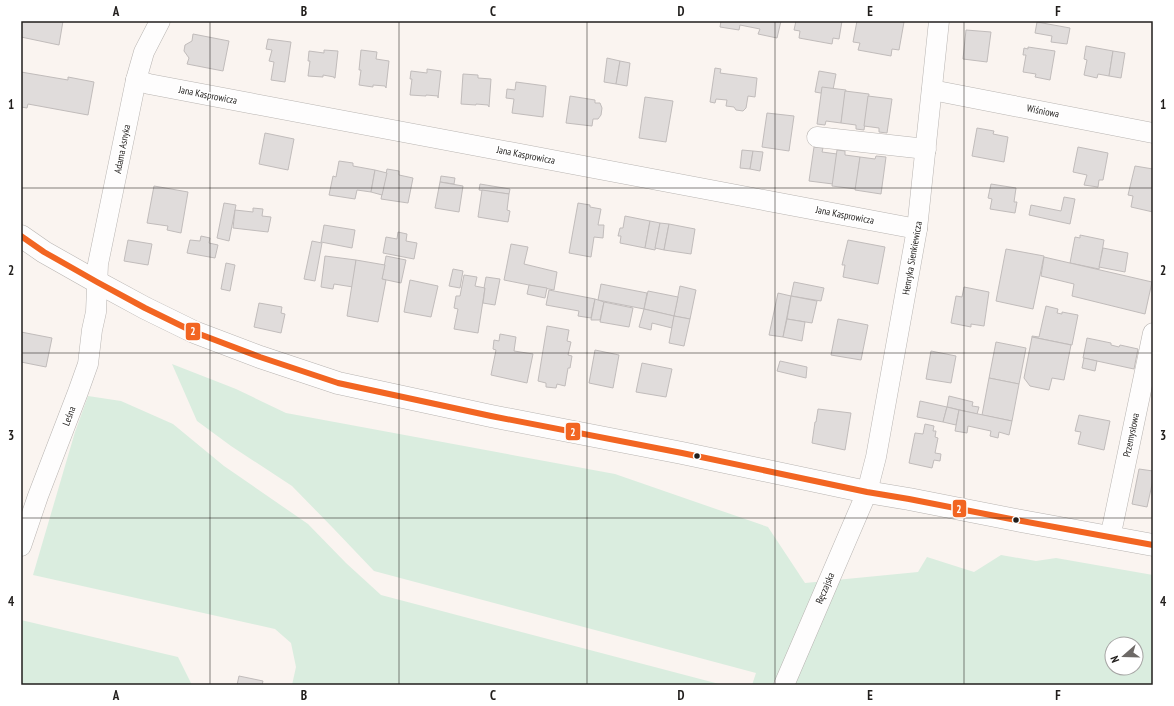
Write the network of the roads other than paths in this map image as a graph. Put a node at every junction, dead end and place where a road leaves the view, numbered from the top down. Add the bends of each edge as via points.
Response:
1 (160, 21) edge
2 (939, 21) edge
3 (136, 80) junction
4 (932, 90) junction
5 (1153, 133) edge
6 (817, 137) dead end
7 (926, 148) junction
8 (917, 229) junction
9 (21, 236) edge
10 (97, 282) junction
11 (1153, 333) edge
12 (866, 492) junction
13 (29, 495) edge
14 (1110, 538) junction
15 (1153, 545) edge
16 (21, 546) edge
17 (784, 685) edge

1 - 3 street, Adama Asnyka via 144,52
2 - 4 street, Henryka Sienkiewicza
3 - 8 street, Jana Kasprowicza
3 - 10 street, Adama Asnyka via 98,264
4 - 5 street, Wiśniowa
4 - 7 street, Henryka Sienkiewicza
6 - 7 street
7 - 8 street, Henryka Sienkiewicza
8 - 12 street, Henryka Sienkiewicza via 876,457
9 - 10 main road
10 - 12 main road via 194,332 338,383
10 - 13 street, Leśna via 96,312 88,364 78,392
11 - 14 street, Przemysłowa
12 - 14 main road
12 - 17 street, Ręczajska
13 - 16 street, Leśna
14 - 15 main road

